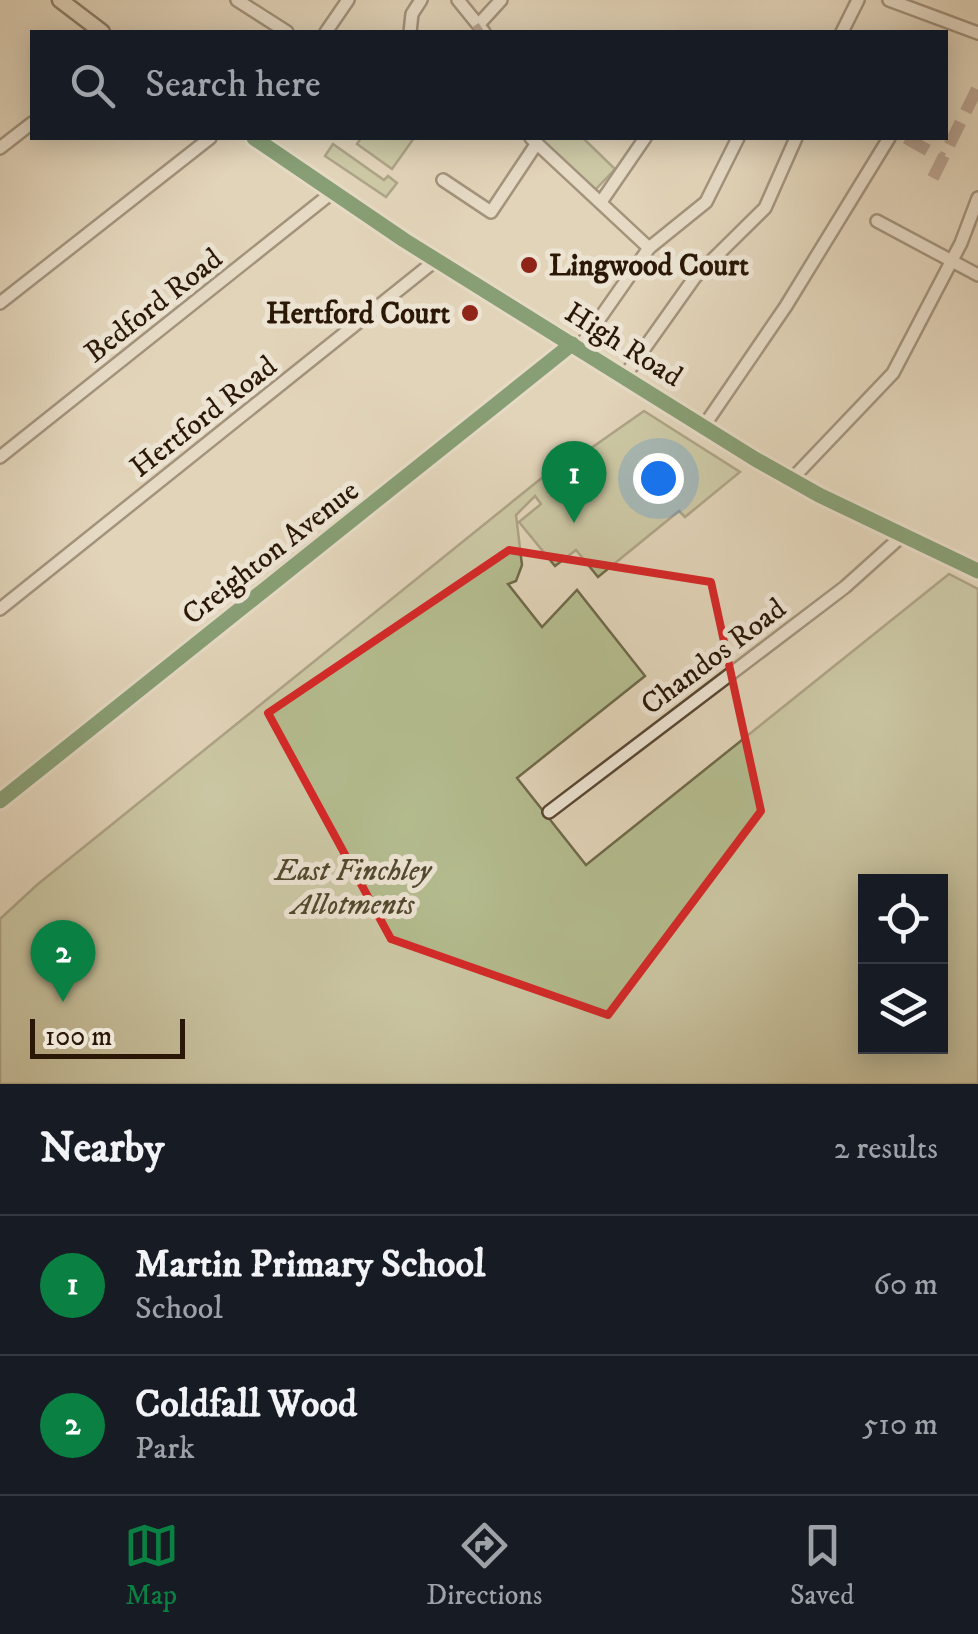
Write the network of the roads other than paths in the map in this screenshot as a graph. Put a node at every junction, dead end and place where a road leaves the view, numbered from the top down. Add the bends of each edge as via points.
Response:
1 (60, 0) edge
2 (88, 0) edge
3 (237, 0) edge
4 (348, 0) edge
5 (421, 0) edge
6 (458, 0) edge
7 (500, 0) edge
8 (858, 0) edge
9 (889, 0) edge
10 (76, 14) junction
11 (481, 28) edge
12 (946, 28) edge
13 (99, 30) edge
14 (284, 30) edge
15 (327, 30) edge
16 (410, 30) edge
17 (843, 30) edge
18 (978, 34) edge
19 (30, 125) edge
20 (207, 140) edge
21 (257, 140) edge
22 (534, 140) edge
23 (644, 140) edge
24 (737, 140) edge
25 (795, 140) edge
26 (888, 140) edge
27 (0, 148) edge
28 (443, 180) dead end
29 (334, 191) junction
30 (978, 198) edge
31 (601, 202) junction
32 (877, 220) dead end
33 (650, 248) junction
34 (950, 257) junction
35 (436, 260) junction
36 (978, 275) edge
37 (0, 302) edge
38 (576, 346) junction
39 (624, 377) junction
40 (704, 426) junction
41 (0, 456) edge
42 (791, 480) junction
43 (904, 534) junction
44 (978, 571) edge
45 (0, 610) edge
46 (0, 800) edge
47 (549, 812) dead end

1 - 10 main road
2 - 10 street
3 - 14 street
4 - 15 street
5 - 16 street
6 - 11 street
7 - 11 street
8 - 17 street
9 - 12 street
10 - 13 main road
12 - 18 street
19 - 27 street
20 - 37 street
21 - 29 main road, High Road
22 - 28 street via 491,212
22 - 31 street
23 - 31 street
24 - 33 street, Creighton Avenue via 706,202
25 - 39 street via 765,208 695,277
26 - 40 street
29 - 35 main road, High Road
29 - 41 street, Bedford Road
30 - 34 street
31 - 33 street
32 - 34 street
33 - 38 street, Creighton Avenue
34 - 36 street
34 - 42 street via 892,373
35 - 38 main road, High Road
35 - 45 street, Hertford Road
38 - 39 main road, High Road
38 - 46 street, Creighton Avenue
39 - 40 main road, High Road
40 - 42 main road, High Road
42 - 43 main road, High Road
43 - 44 main road, High Road
43 - 47 street, Chandos Road via 845,587

